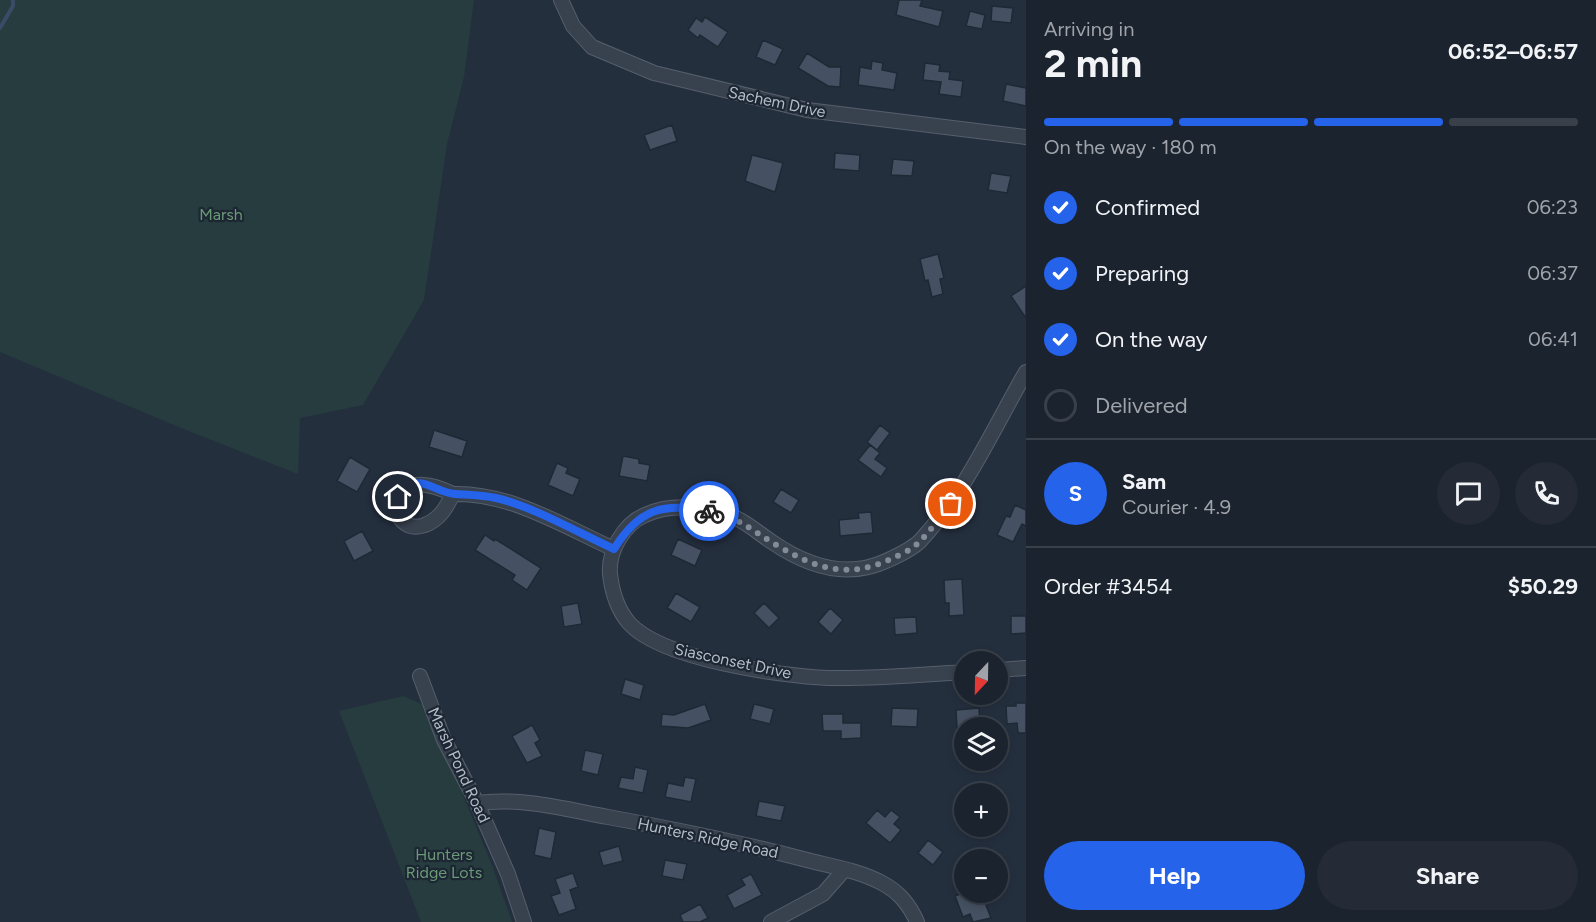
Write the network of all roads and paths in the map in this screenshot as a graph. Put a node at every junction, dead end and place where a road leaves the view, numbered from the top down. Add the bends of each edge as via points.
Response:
1 (561, 0) edge
2 (1026, 137) edge
3 (1026, 372) edge
4 (453, 494) dead end
5 (614, 549) junction
6 (1026, 668) edge
7 (1008, 669) edge
8 (954, 672) edge
9 (420, 676) dead end
10 (477, 803) junction
11 (844, 870) junction
12 (524, 922) edge
13 (771, 922) edge
14 (917, 922) edge

1 - 2 street, Sachem Drive via 573,26 592,47 654,73 807,110
3 - 5 street via 951,504 918,543 871,568 841,571 818,565 776,545 738,519 683,506 646,514 634,522
4 - 5 street via 498,499
5 - 8 street, Siasconset Drive via 610,568 612,591 628,622 654,642 676,651 763,670 826,678
6 - 7 street
9 - 10 street, Marsh Pond Road via 444,740
10 - 11 street, Hunters Ridge Road via 536,804 752,846
10 - 12 street, Marsh Pond Road
11 - 13 street via 823,894
11 - 14 street, Hunters Ridge Road via 880,881 898,893

